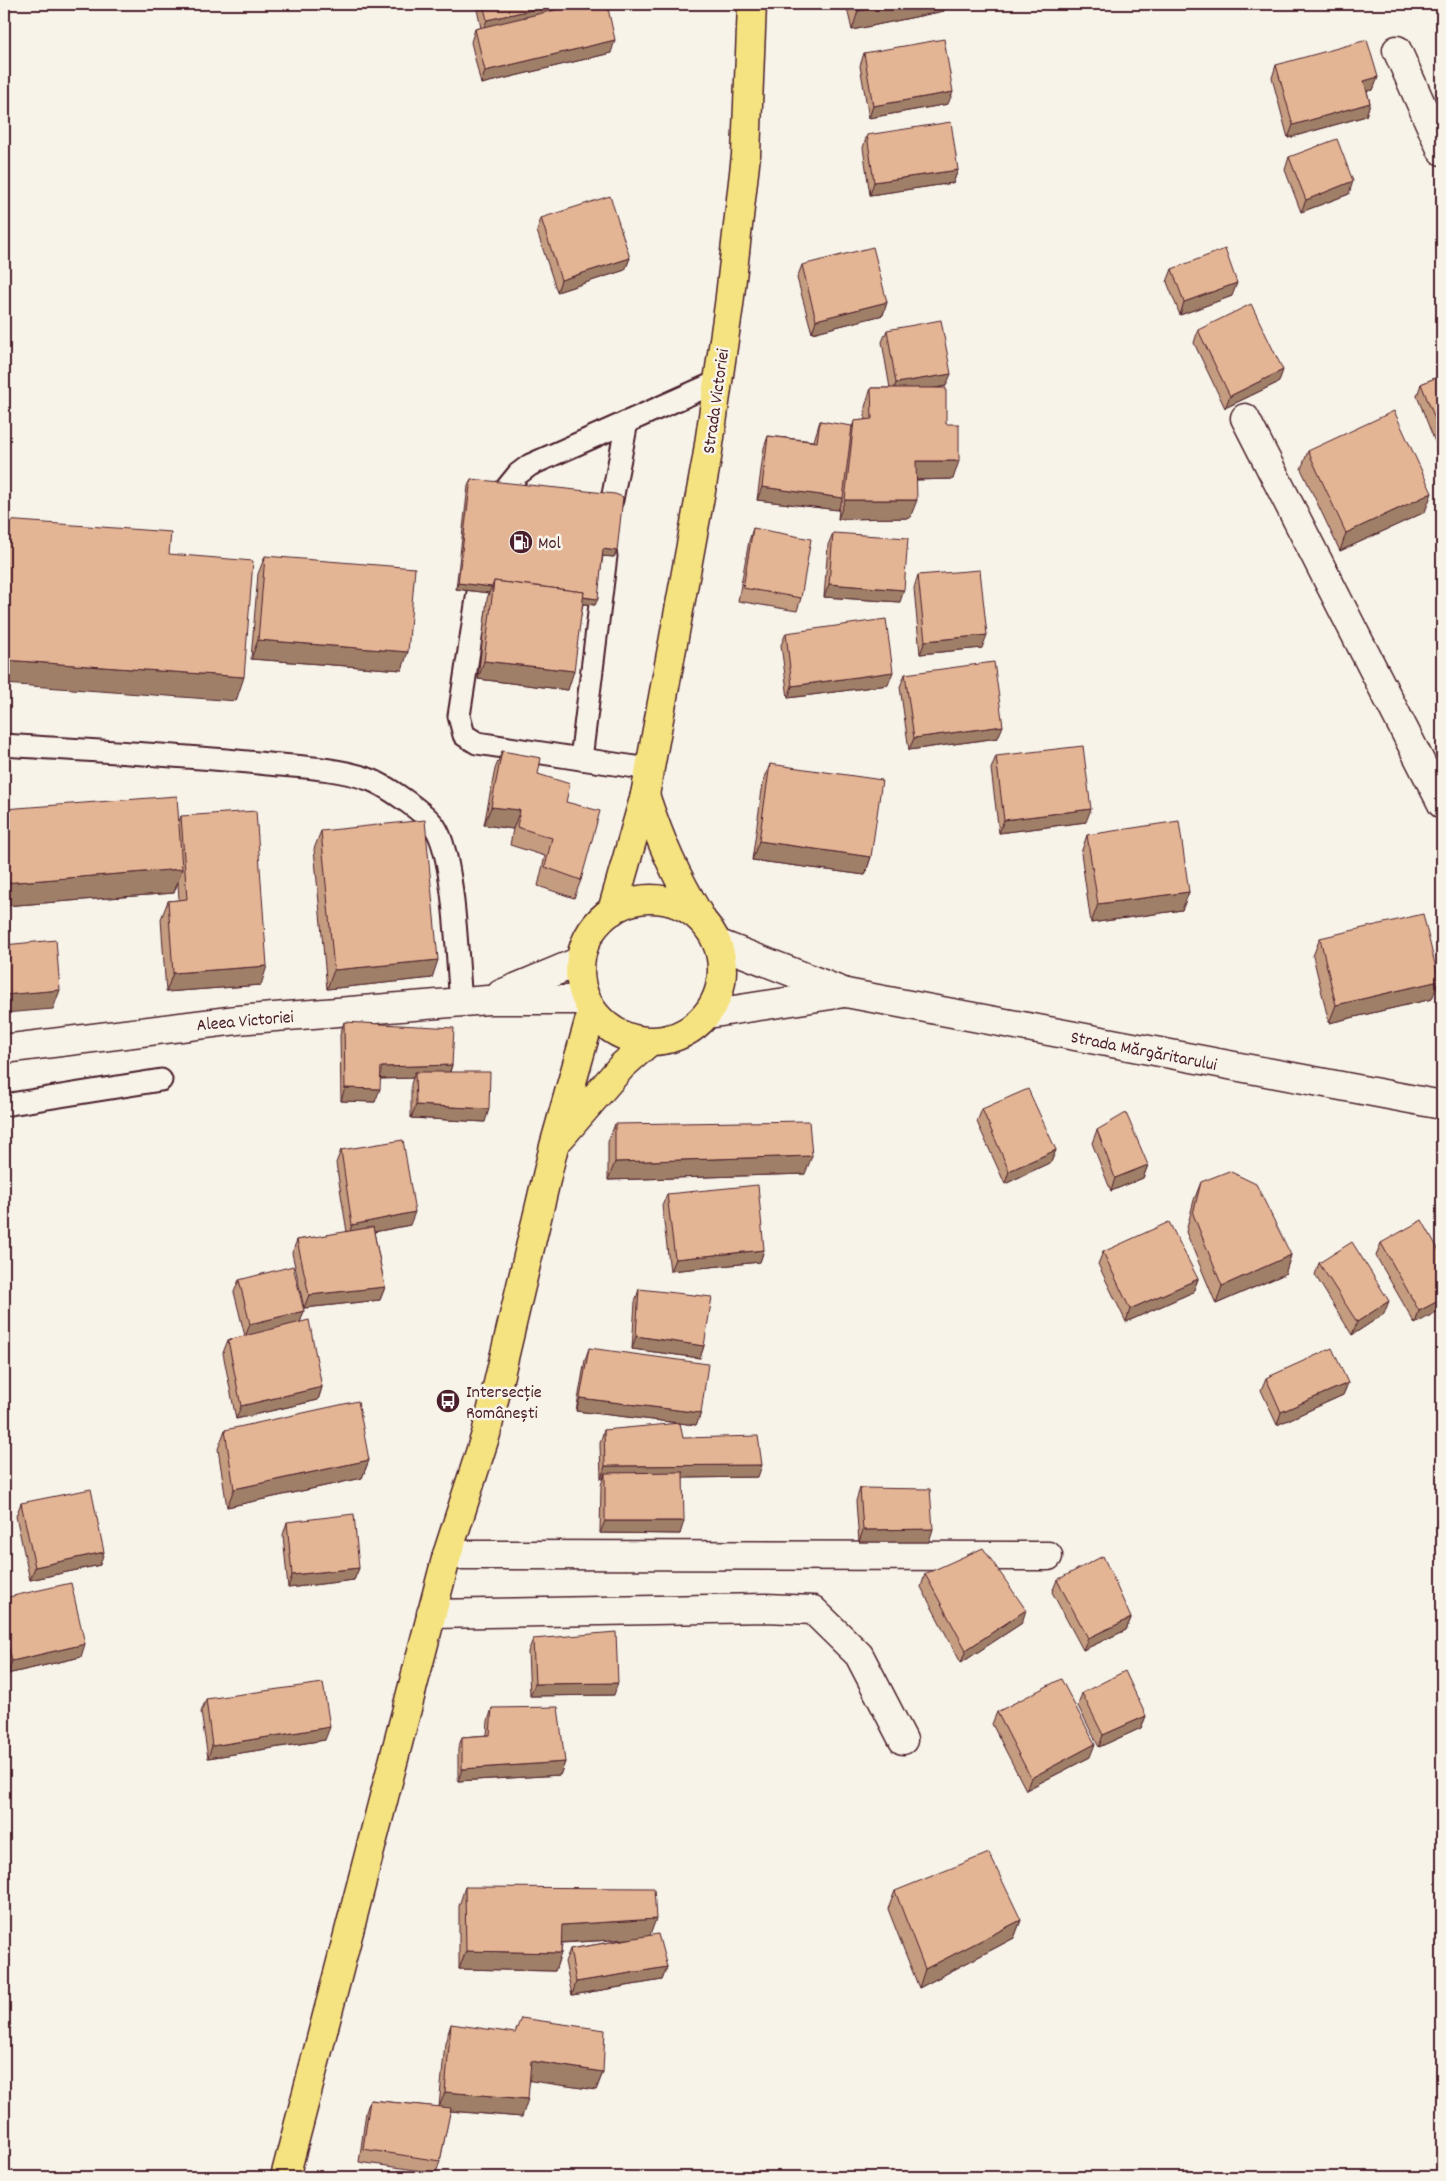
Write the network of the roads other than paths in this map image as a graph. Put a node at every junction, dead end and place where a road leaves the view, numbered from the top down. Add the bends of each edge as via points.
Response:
1 (752, 4) edge
2 (1397, 50) dead end
3 (1442, 151) edge
4 (719, 382) junction
5 (1245, 418) dead end
6 (627, 422) junction
7 (505, 490) edge
8 (612, 500) edge
9 (606, 556) edge
10 (478, 592) edge
11 (4, 745) edge
12 (581, 759) junction
13 (647, 782) junction
14 (1442, 804) edge
15 (612, 911) junction
16 (710, 931) junction
17 (580, 961) junction
18 (846, 993) junction
19 (488, 1000) junction
20 (461, 1002) junction
21 (589, 1005) junction
22 (708, 1014) junction
23 (649, 1042) junction
24 (4, 1049) edge
25 (160, 1080) dead end
26 (4, 1105) edge
27 (1442, 1105) edge
28 (554, 1146) junction
29 (446, 1555) junction
30 (1048, 1556) dead end
31 (431, 1614) junction
32 (903, 1740) dead end
33 (285, 2177) edge

1 - 4 main road, Strada Victoriei via 746,155
2 - 3 street
4 - 6 lane
4 - 13 main road, Strada Victoriei
5 - 14 street
6 - 7 lane via 530,465
6 - 8 lane
9 - 12 lane
10 - 12 lane via 459,716 464,735 477,743
11 - 20 lane via 238,761 333,771 369,779 415,807 435,827 443,847 450,883
12 - 13 lane
13 - 15 main road, Strada Victoriei
13 - 16 main road, Strada Victoriei via 660,841 675,875
15 - 16 main road via 634,901 659,900 682,906
15 - 17 main road via 596,925 586,941
16 - 18 street, Strada Mărgăritarului
16 - 22 main road via 723,967 719,992
17 - 19 street, Aleea Victoriei
17 - 21 main road via 580,980
18 - 22 street, Strada Mărgăritarului
18 - 27 street, Strada Mărgăritarului
19 - 20 street, Aleea Victoriei
19 - 21 street, Aleea Victoriei
20 - 24 street, Aleea Victoriei via 188,1025
21 - 23 main road via 608,1027 627,1038
21 - 28 main road
22 - 23 main road via 691,1029 671,1039
23 - 28 main road via 622,1066
25 - 26 lane
28 - 29 main road via 486,1434
29 - 30 street
29 - 31 main road
31 - 32 street via 813,1610 859,1654
31 - 33 main road

